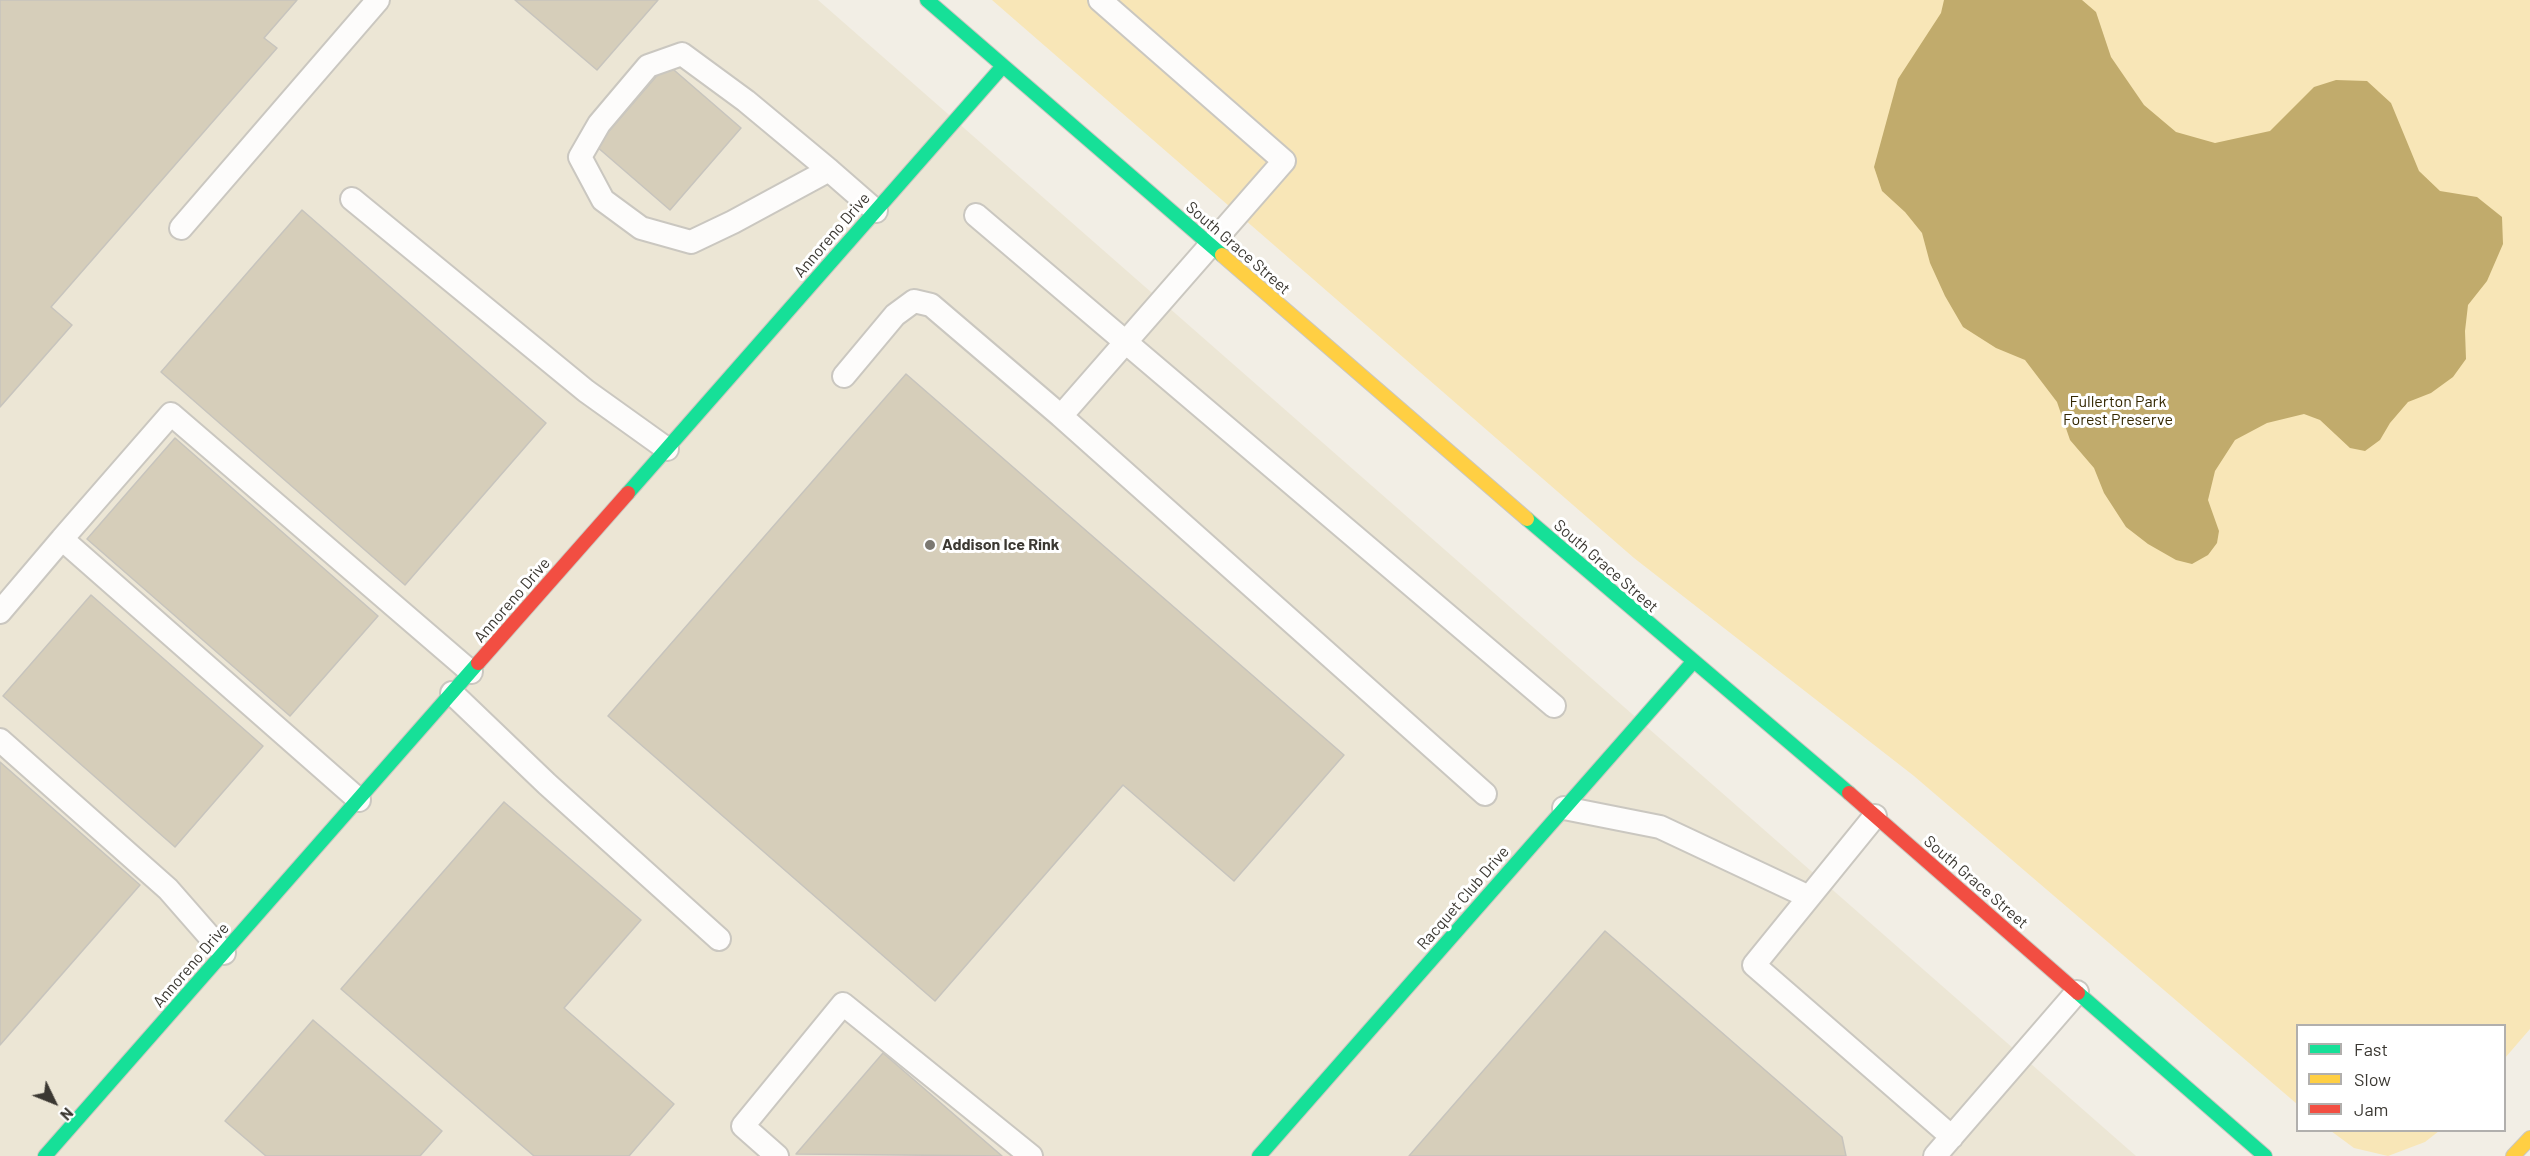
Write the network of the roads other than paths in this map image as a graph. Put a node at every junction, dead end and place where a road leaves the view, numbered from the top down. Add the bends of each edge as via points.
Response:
1 (378, 0) edge
2 (927, 0) edge
3 (1100, 0) edge
4 (1003, 66) junction
5 (829, 170) junction
6 (352, 199) dead end
7 (876, 211) junction
8 (976, 215) dead end
9 (181, 228) dead end
10 (1209, 246) junction
11 (1125, 344) junction
12 (844, 376) dead end
13 (1061, 416) junction
14 (667, 449) junction
15 (62, 539) junction
16 (0, 612) edge
17 (1693, 662) junction
18 (471, 672) junction
19 (452, 693) junction
20 (1554, 706) dead end
21 (0, 740) edge
22 (1485, 794) dead end
23 (359, 800) junction
24 (1564, 808) junction
25 (1875, 816) junction
26 (1809, 897) junction
27 (719, 939) dead end
28 (224, 952) junction
29 (2077, 992) junction
30 (1952, 1137) junction
31 (2530, 1138) edge
32 (45, 1156) edge
33 (777, 1156) edge
34 (1031, 1156) edge
35 (1259, 1156) edge
36 (1935, 1156) edge
37 (2265, 1156) edge
38 (2514, 1156) edge

1 - 9 lane
2 - 4 street, South Grace Street
3 - 10 lane via 1284,161
4 - 7 street, Annoreno Drive
4 - 10 street, South Grace Street
5 - 5 lane via 682,54 648,66 599,124 580,157 603,200 640,228 691,242
5 - 7 lane
6 - 14 lane via 586,392
7 - 14 street, Annoreno Drive
8 - 11 lane
10 - 11 lane
10 - 17 street, South Grace Street
11 - 13 lane
11 - 20 lane
12 - 13 lane via 895,315 914,301 932,305
13 - 22 lane
14 - 18 street, Annoreno Drive
15 - 16 lane
15 - 18 lane via 171,414
15 - 23 lane
17 - 24 street, Racquet Club Drive
17 - 25 street, South Grace Street
18 - 19 street, Annoreno Drive
19 - 23 street, Annoreno Drive
19 - 27 lane
21 - 28 lane via 168,889
23 - 28 street, Annoreno Drive
24 - 26 lane via 1660,827
24 - 35 street, Racquet Club Drive
25 - 26 lane
25 - 29 street, South Grace Street
26 - 30 lane via 1754,964
28 - 32 street, Annoreno Drive
29 - 30 lane
29 - 37 street, South Grace Street
30 - 36 lane
31 - 38 street
33 - 34 lane via 743,1126 843,1004

